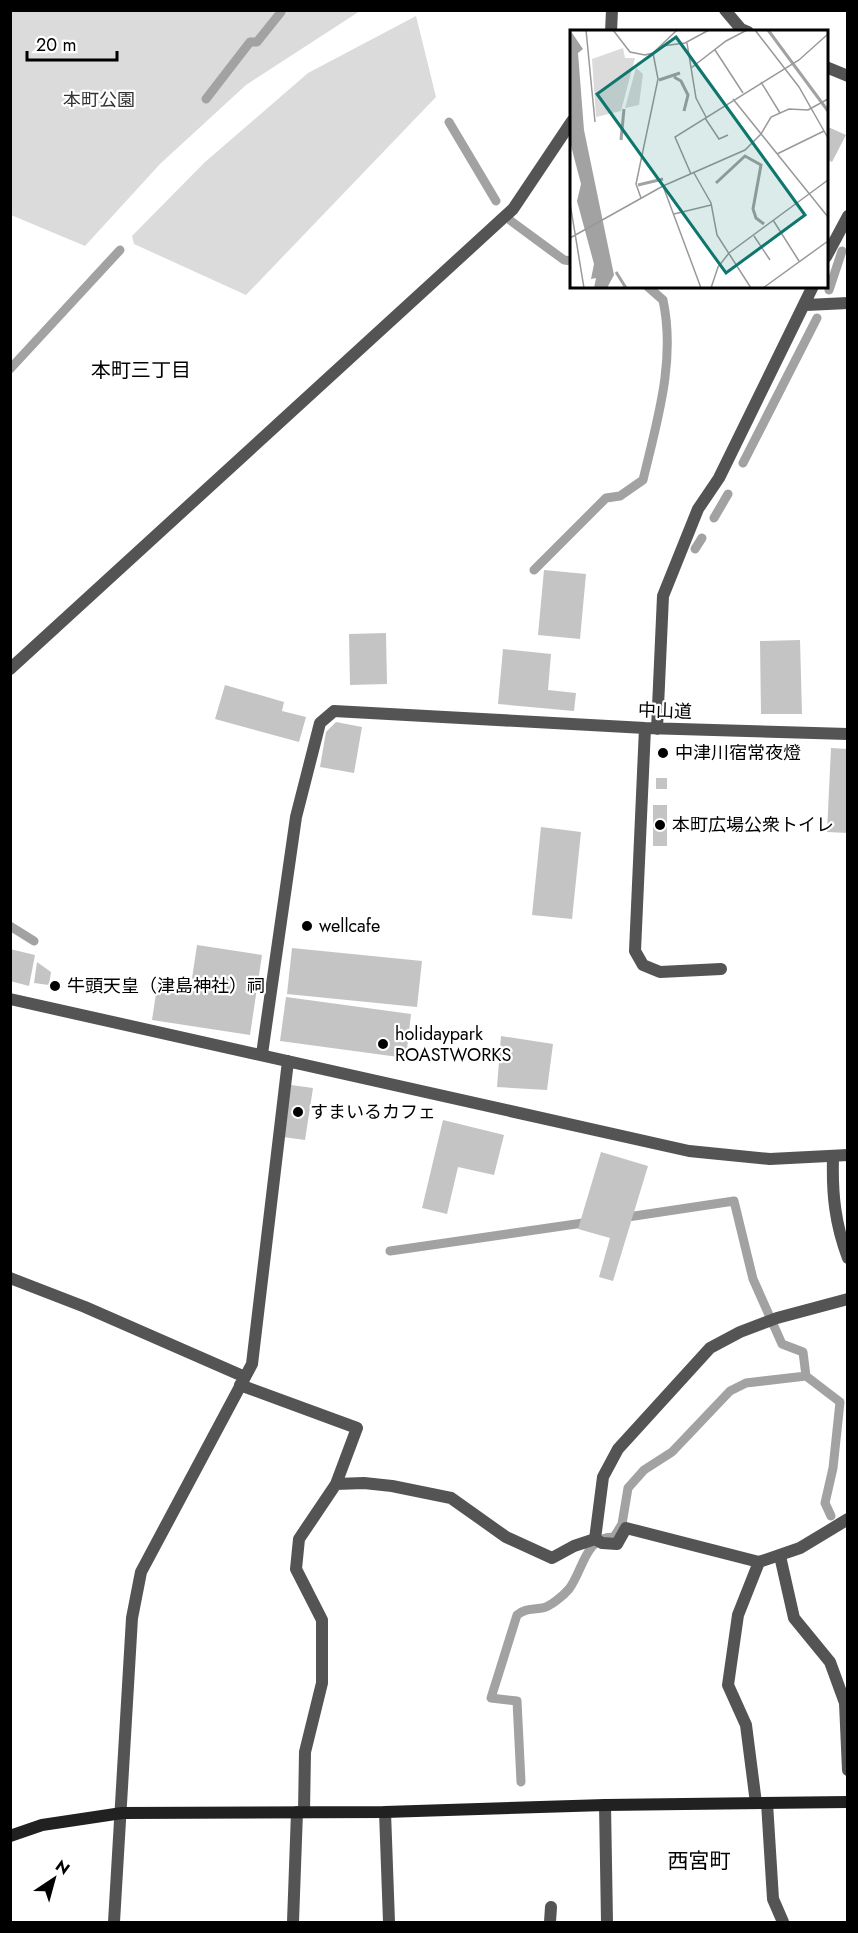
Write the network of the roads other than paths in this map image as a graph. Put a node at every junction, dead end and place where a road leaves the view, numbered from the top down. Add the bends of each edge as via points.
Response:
1 (612, 10) edge
2 (725, 10) edge
3 (611, 30) edge
4 (744, 30) edge
5 (828, 68) edge
6 (848, 76) edge
7 (570, 124) edge
8 (848, 216) edge
9 (828, 253) edge
10 (812, 288) edge
11 (848, 303) edge
12 (806, 305) junction
13 (10, 669) edge
14 (651, 729) junction
15 (848, 734) edge
16 (721, 969) dead end
17 (10, 999) edge
18 (262, 1054) junction
19 (288, 1060) junction
20 (848, 1155) edge
21 (833, 1158) junction
22 (848, 1258) edge
23 (10, 1278) edge
24 (848, 1299) edge
25 (242, 1381) junction
26 (336, 1484) junction
27 (848, 1519) edge
28 (598, 1541) junction
29 (780, 1556) junction
30 (759, 1562) junction
31 (848, 1770) edge
32 (848, 1802) edge
33 (761, 1803) junction
34 (605, 1805) junction
35 (300, 1812) junction
36 (385, 1812) junction
37 (122, 1813) junction
38 (10, 1836) edge
39 (551, 1907) dead end
40 (114, 1923) edge
41 (293, 1923) edge
42 (389, 1923) edge
43 (550, 1923) edge
44 (607, 1923) edge
45 (783, 1923) edge

1 - 3 street
2 - 4 street
5 - 6 street
7 - 13 street via 513,209
8 - 9 street
10 - 12 street
11 - 12 street
12 - 14 street via 719,477 698,509 663,596
14 - 15 street, 中山道
14 - 16 street via 635,951 643,965 660,972
14 - 18 street, 中山道 via 334,711 320,723 296,817
17 - 18 street
18 - 19 street
19 - 21 street via 689,1151 770,1159
19 - 25 street via 252,1364
20 - 21 street
21 - 22 street via 832,1193 838,1232
23 - 25 street via 85,1307
24 - 28 street via 777,1318 710,1348 618,1449 603,1477
25 - 26 street via 357,1428
25 - 37 street via 141,1572 132,1618
26 - 28 street via 373,1484 451,1498 506,1537 552,1558 574,1546
26 - 35 street via 299,1539 296,1569 322,1620 322,1683 305,1752
27 - 29 street
28 - 30 street via 617,1544 626,1528
29 - 30 street
29 - 31 street via 794,1618 830,1662 845,1703
30 - 33 street via 738,1616 728,1685 746,1725
32 - 33 street
33 - 34 street
33 - 45 street via 773,1899
34 - 36 street
34 - 44 street
35 - 36 street
35 - 37 street
35 - 41 street
36 - 42 street
37 - 38 street via 42,1825
37 - 40 street
39 - 43 street

